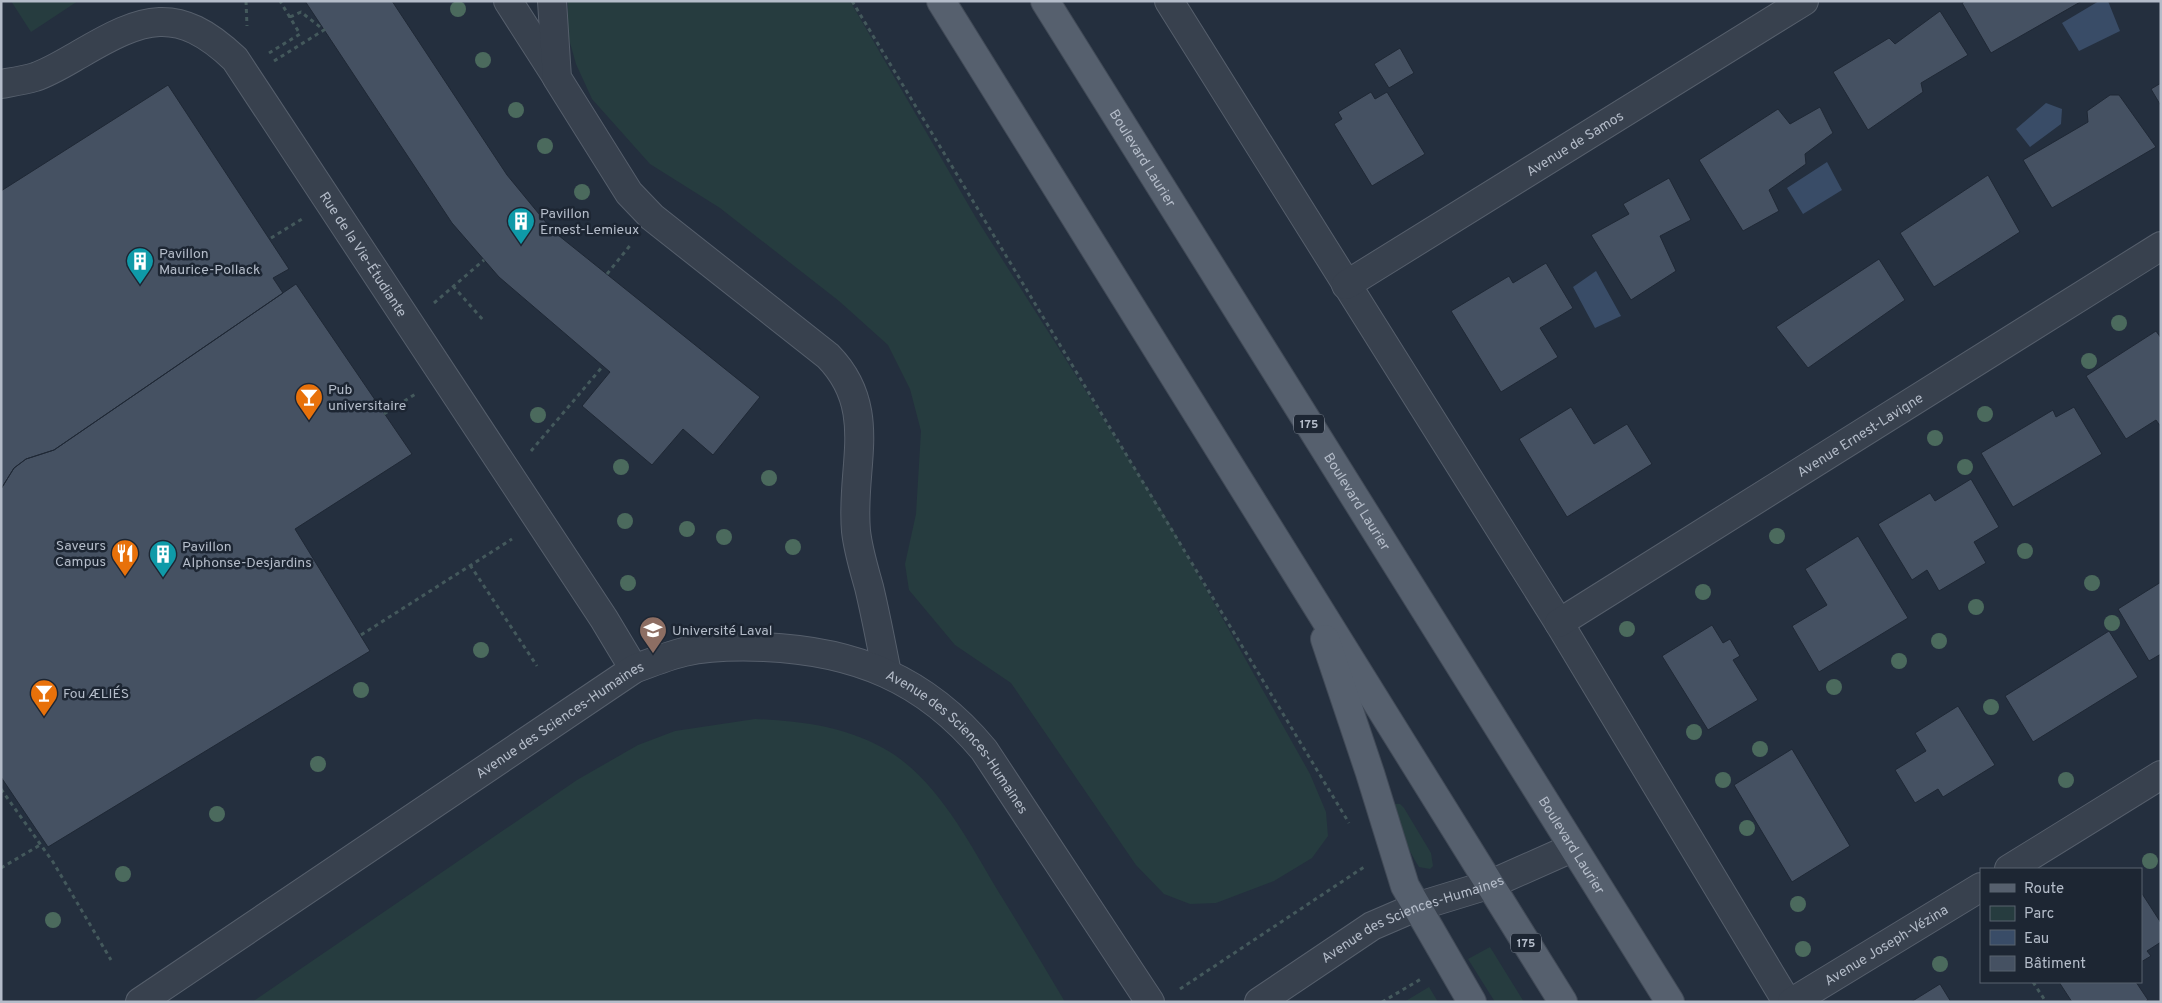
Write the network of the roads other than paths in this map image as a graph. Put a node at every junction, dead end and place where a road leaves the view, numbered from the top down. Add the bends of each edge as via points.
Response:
1 (508, 1) edge
2 (552, 1) edge
3 (941, 1) edge
4 (1045, 1) edge
5 (1169, 1) edge
6 (1804, 1) edge
7 (557, 78) junction
8 (1, 84) edge
9 (2161, 246) edge
10 (1346, 285) junction
11 (1304, 584) junction
12 (1559, 623) junction
13 (634, 668) junction
14 (887, 673) junction
15 (2161, 774) edge
16 (1572, 848) junction
17 (2011, 868) edge
18 (1491, 884) junction
19 (1980, 888) edge
20 (1416, 907) junction
21 (1162, 997) edge
22 (140, 1002) edge
23 (1259, 1002) edge
24 (1472, 1002) edge
25 (1563, 1002) edge
26 (1670, 1002) edge
27 (1787, 1002) edge
28 (1792, 1002) edge

1 - 7 street
2 - 7 street
3 - 11 main road, 175
4 - 16 main road, Boulevard Laurier / 175
5 - 10 street
6 - 10 street, Avenue de Samos
7 - 14 street via 629,193 652,217 828,356 849,383 859,422 856,532
8 - 13 street, Rue de la Vie-Étudiante via 36,77 98,43 140,24 157,21 192,27 221,46 235,59 347,226
9 - 12 street, Avenue Ernest-Lavigne
10 - 12 street
11 - 18 main road, 175
11 - 20 main road via 1361,745 1397,867
12 - 27 street
13 - 14 street, Avenue des Sciences-Humaines via 685,652 732,646 827,653
13 - 22 street, Avenue des Sciences-Humaines
14 - 21 street, Avenue des Sciences-Humaines via 961,722
15 - 17 street
16 - 18 street, Avenue des Sciences-Humaines
16 - 26 main road, Boulevard Laurier / 175
18 - 20 street, Avenue des Sciences-Humaines
18 - 25 main road, 175
19 - 28 street, Avenue Joseph-Vézina
20 - 23 street, Avenue des Sciences-Humaines via 1372,926
20 - 24 main road

